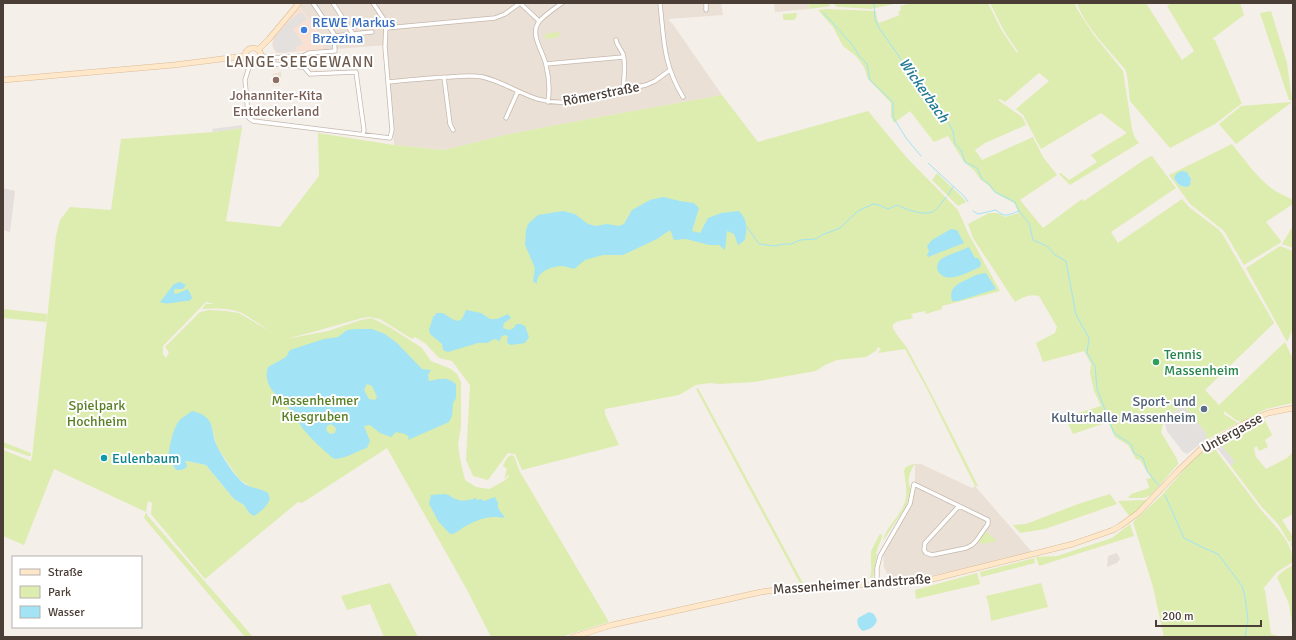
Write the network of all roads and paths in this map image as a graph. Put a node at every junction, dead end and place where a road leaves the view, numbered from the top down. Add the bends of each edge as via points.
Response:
1 (299, 3) edge
2 (313, 3) edge
3 (333, 3) edge
4 (373, 3) edge
5 (520, 3) edge
6 (561, 3) edge
7 (660, 3) edge
8 (706, 3) edge
9 (706, 10) dead end
10 (539, 21) junction
11 (386, 28) junction
12 (372, 32) dead end
13 (353, 34) junction
14 (334, 36) junction
15 (616, 40) dead end
16 (258, 50) junction
17 (261, 55) junction
18 (245, 56) junction
19 (303, 56) junction
20 (623, 58) junction
21 (258, 62) junction
22 (250, 64) junction
23 (546, 64) junction
24 (303, 66) junction
25 (670, 70) junction
26 (444, 77) junction
27 (3, 80) edge
28 (388, 82) junction
29 (624, 89) junction
30 (518, 91) junction
31 (683, 98) dead end
32 (548, 102) junction
33 (506, 118) dead end
34 (453, 130) dead end
35 (363, 135) junction
36 (1293, 408) edge
37 (1178, 471) joint
38 (959, 506) junction
39 (877, 584) junction
40 (573, 637) edge

1 - 16 street
2 - 14 street
3 - 13 street
4 - 11 street
5 - 10 street
5 - 11 street via 495,18
6 - 10 street
7 - 25 street
8 - 9 street
10 - 23 street via 536,29 537,41
11 - 28 street
12 - 13 street
13 - 14 street
14 - 19 street via 335,51 309,53
15 - 20 street
16 - 17 street
16 - 18 street via 248,49
17 - 19 street via 269,58
17 - 21 street
18 - 22 street
18 - 27 street
19 - 24 street via 306,61
20 - 23 street
20 - 29 street
21 - 22 street
21 - 24 street
22 - 35 street via 244,80 251,120
23 - 32 street
24 - 35 street via 310,74 356,72
25 - 29 street, Römerstraße via 655,81
25 - 31 street
26 - 28 street, Römerstraße
26 - 30 street, Römerstraße via 482,77
26 - 34 street
28 - 35 street via 392,130 390,138
29 - 32 street, Römerstraße via 567,102
30 - 32 street, Römerstraße
30 - 33 street
36 - 37 street, Untergasse via 1268,413 1243,424 1196,452
37 - 39 street, Massenheimer Landstraße via 1138,513 1103,534 929,580
38 - 38 street via 925,543 926,553 932,555 966,548 976,541 988,524 988,520
38 - 39 street via 914,484 910,504 880,556
39 - 40 street, Massenheimer Landstraße via 761,592 612,625

